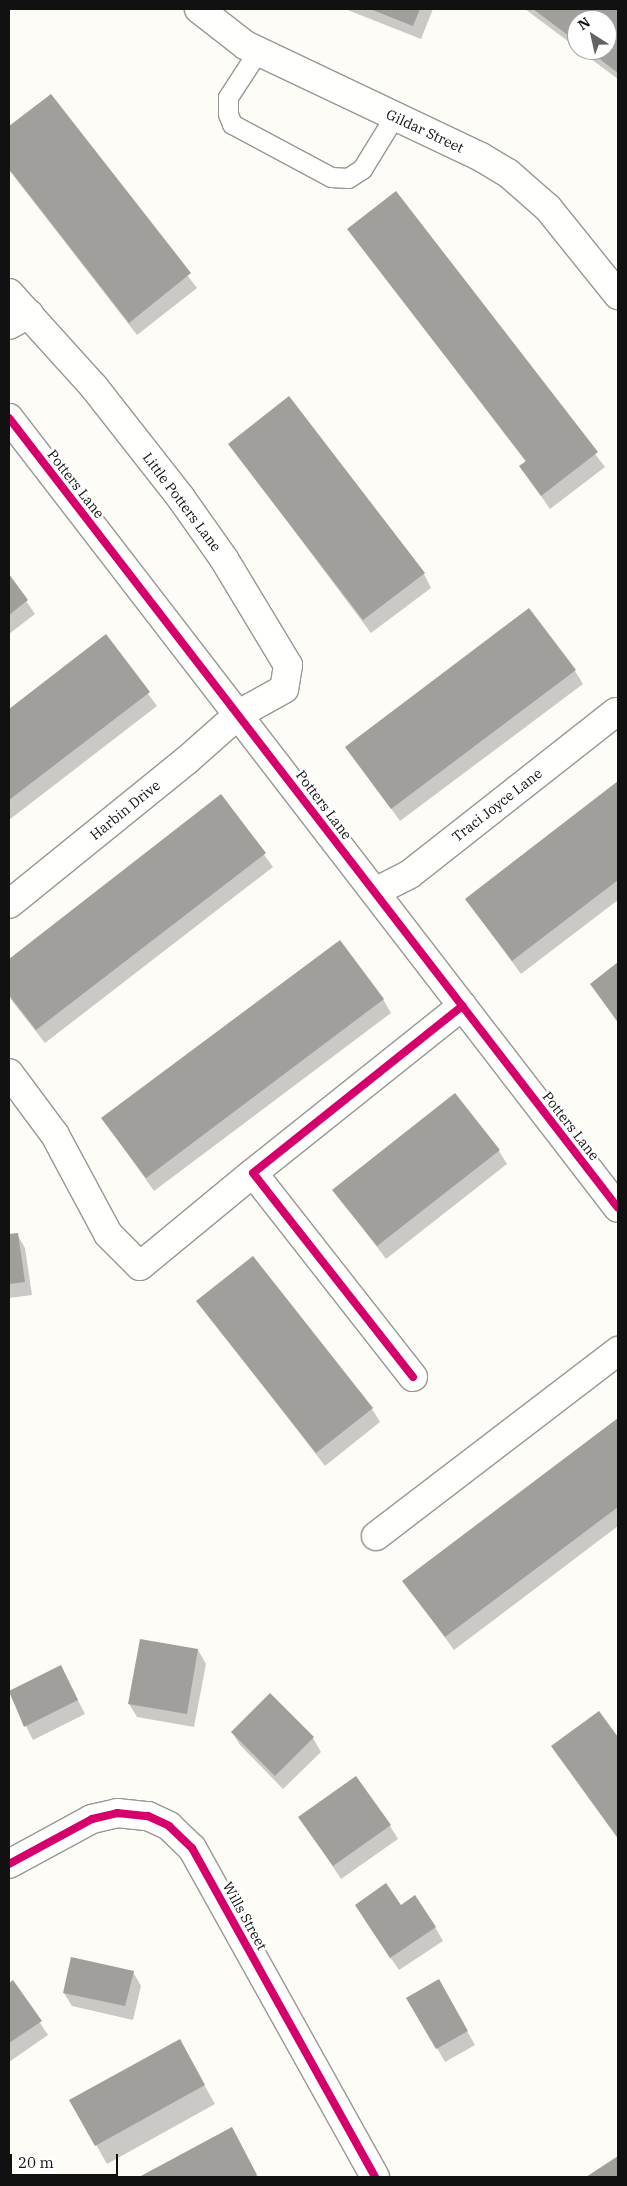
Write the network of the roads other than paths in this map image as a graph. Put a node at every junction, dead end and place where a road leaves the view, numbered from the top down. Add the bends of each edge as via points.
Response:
1 (199, 9) edge
2 (258, 51) junction
3 (394, 117) junction
4 (9, 293) edge
5 (618, 295) edge
6 (19, 319) edge
7 (14, 435) edge
8 (616, 712) dead end
9 (239, 714) junction
10 (375, 892) junction
11 (9, 904) edge
12 (462, 1006) junction
13 (9, 1073) edge
14 (253, 1173) junction
15 (618, 1208) edge
16 (618, 1351) edge
17 (413, 1377) dead end
18 (376, 1536) dead end
19 (9, 1864) edge
20 (376, 2177) edge

1 - 2 street, Gildar Street via 224,31
2 - 3 street, Gildar Street
2 - 3 lane via 228,97 232,124 331,177 348,178 362,169
3 - 5 street, Gildar Street via 481,157 527,188 548,208
4 - 6 street, Little Potters Lane
6 - 9 street, Little Potters Lane via 94,387 181,498 224,559 288,665 284,689
7 - 9 street, Potters Lane
8 - 10 street, Traci Joyce Lane via 410,874
9 - 10 street, Potters Lane
9 - 11 street, Harbin Drive via 188,760
10 - 12 street, Potters Lane
12 - 14 street
12 - 15 street, Potters Lane
13 - 14 street via 55,1135 108,1234 140,1266
14 - 17 street
16 - 18 street
19 - 20 street, Wills Street via 92,1819 117,1813 148,1816 169,1826 192,1848

